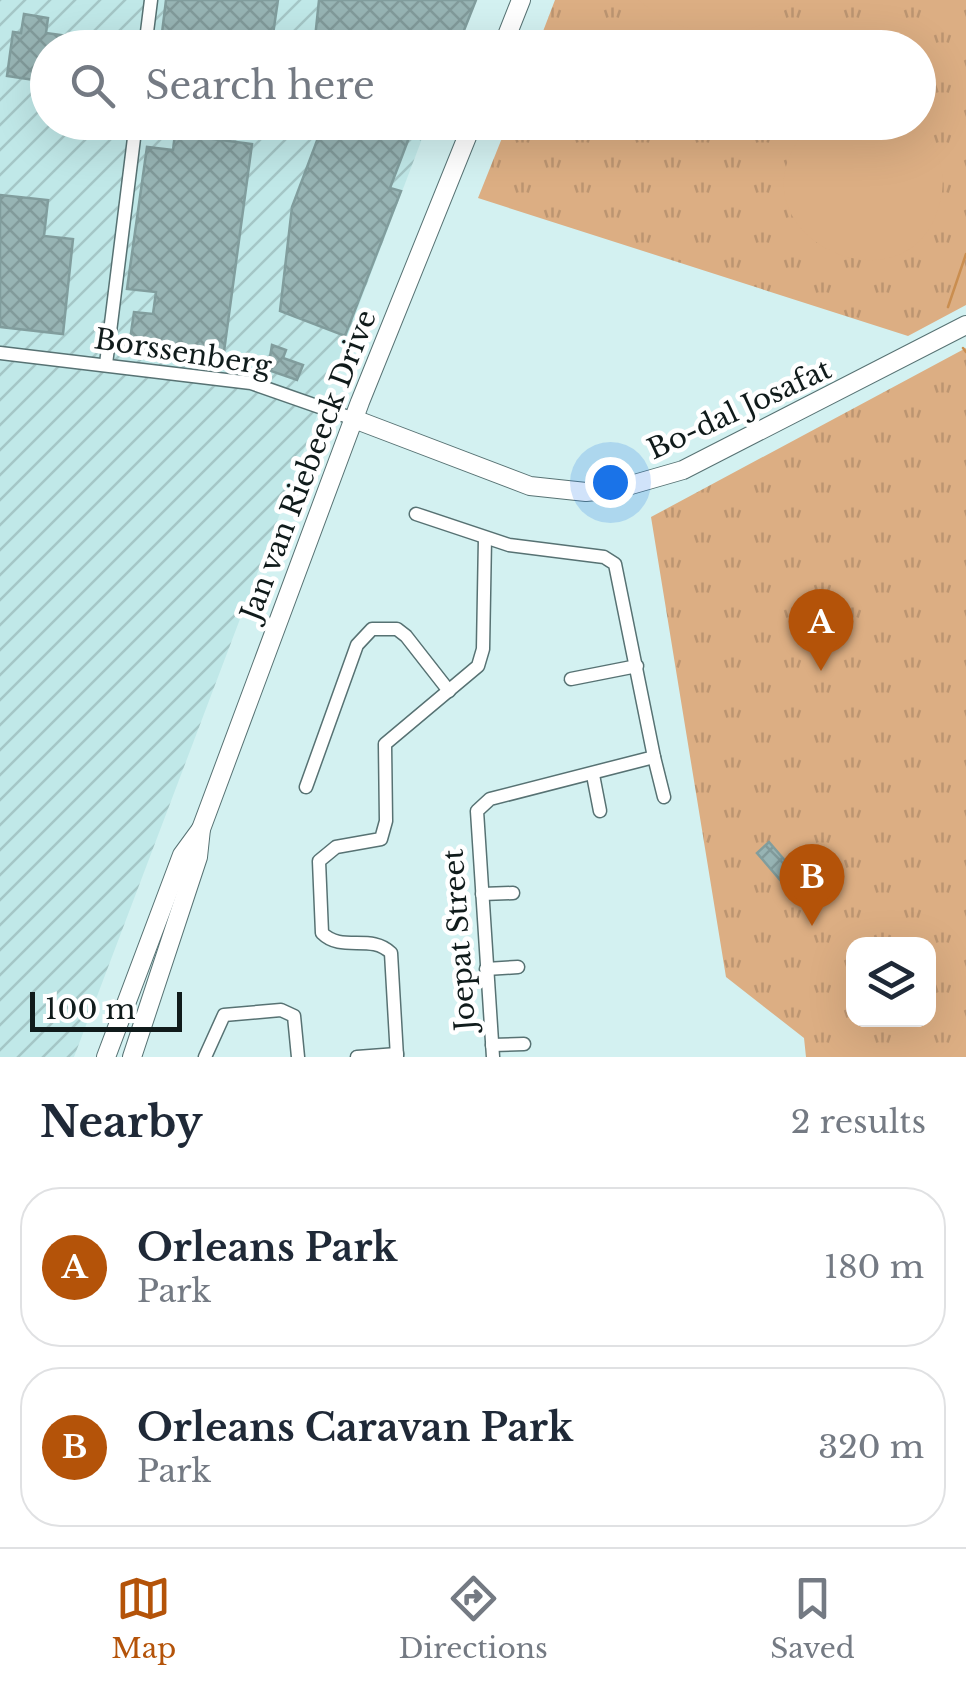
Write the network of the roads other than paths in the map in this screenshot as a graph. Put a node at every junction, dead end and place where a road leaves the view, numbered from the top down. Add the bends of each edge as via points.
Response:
1 (150, 0) edge
2 (522, 0) edge
3 (147, 30) edge
4 (510, 30) edge
5 (134, 140) edge
6 (466, 140) edge
7 (966, 325) edge
8 (0, 353) edge
9 (106, 364) junction
10 (354, 418) junction
11 (416, 514) dead end
12 (485, 538) junction
13 (636, 666) junction
14 (570, 679) dead end
15 (448, 691) junction
16 (654, 757) junction
17 (594, 775) junction
18 (306, 787) dead end
19 (664, 797) dead end
20 (600, 811) dead end
21 (201, 829) junction
22 (513, 893) dead end
23 (482, 894) junction
24 (486, 968) junction
25 (518, 968) dead end
26 (524, 1044) dead end
27 (493, 1051) edge
28 (397, 1056) edge
29 (106, 1057) edge
30 (132, 1057) edge
31 (206, 1057) edge
32 (298, 1057) edge
33 (357, 1057) edge

1 - 3 street
2 - 4 main road
5 - 9 street
6 - 10 main road, Jan van Riebeeck Drive
7 - 10 main road, Bo-dal Josafat via 683,470 617,489 530,486
8 - 9 street, Borssenberg
9 - 10 street, Borssenberg via 251,383
10 - 21 main road, Jan van Riebeeck Drive
11 - 12 street
12 - 13 street via 616,564
12 - 15 street via 482,657
13 - 14 street
13 - 16 street
15 - 18 street via 397,629 372,629 364,635
15 - 28 street via 385,744 386,822 380,839 336,847 319,861 322,933 340,944 376,943 391,952
16 - 17 street, Joepat Street
16 - 19 street
17 - 20 street
17 - 23 street, Joepat Street via 482,804 476,820
21 - 29 main road, Jan van Riebeeck Drive via 182,854
21 - 30 main road, Jan van Riebeeck Drive via 198,857
22 - 23 street
23 - 24 street, Joepat Street
24 - 25 street
24 - 27 street, Joepat Street
26 - 27 street
28 - 33 street
31 - 32 street via 224,1015 280,1010 294,1016

